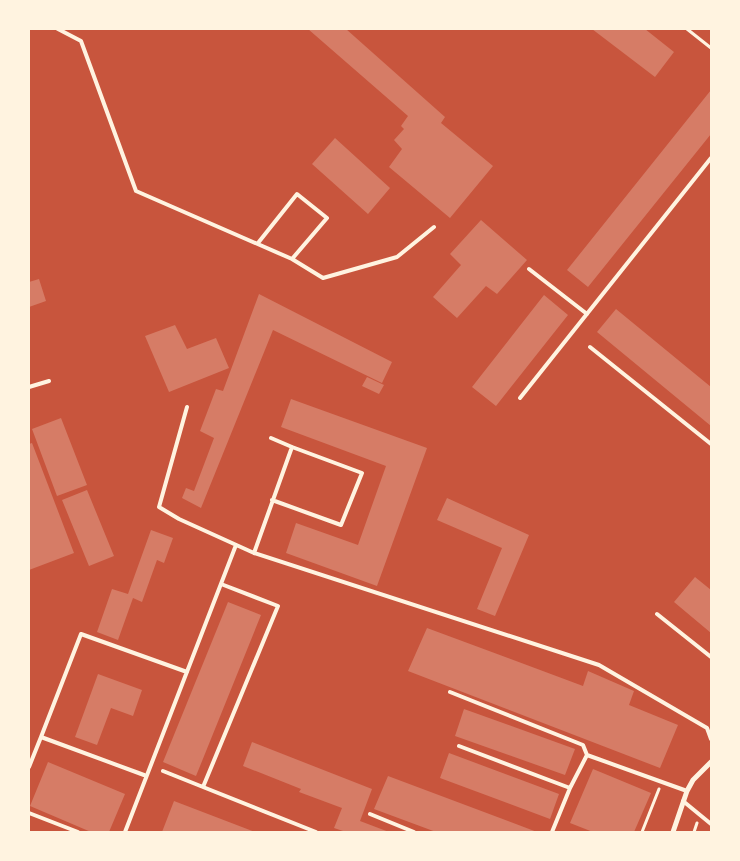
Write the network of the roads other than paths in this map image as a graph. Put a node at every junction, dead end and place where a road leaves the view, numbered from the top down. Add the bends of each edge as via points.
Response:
1 (58, 29) edge
2 (711, 158) edge
3 (434, 227) dead end
4 (258, 243) junction
5 (292, 259) junction
6 (529, 269) dead end
7 (587, 314) junction
8 (590, 347) dead end
9 (49, 381) dead end
10 (29, 387) edge
11 (520, 398) dead end
12 (187, 406) dead end
13 (271, 438) dead end
14 (711, 444) edge
15 (292, 447) junction
16 (272, 500) junction
17 (236, 545) junction
18 (254, 553) junction
19 (221, 584) junction
20 (657, 614) dead end
21 (711, 657) edge
22 (187, 672) junction
23 (450, 692) dead end
24 (41, 737) junction
25 (711, 739) edge
26 (459, 746) dead end
27 (587, 755) junction
28 (711, 762) edge
29 (29, 767) edge
30 (164, 771) dead end
31 (144, 775) dead end
32 (203, 787) junction
33 (570, 788) junction
34 (687, 791) junction
35 (683, 801) junction
36 (29, 813) edge
37 (370, 814) dead end
38 (711, 824) edge
39 (78, 832) edge
40 (124, 832) edge
41 (316, 832) edge
42 (414, 832) edge
43 (552, 832) edge
44 (673, 832) edge

1 - 4 lane via 80,41 136,190
2 - 7 lane
3 - 5 lane via 397,257 323,278
4 - 5 lane
4 - 5 lane via 297,194 327,218
6 - 7 lane
7 - 11 lane
8 - 14 lane
9 - 10 lane
12 - 17 lane via 159,507
13 - 15 lane
15 - 16 lane
15 - 16 lane via 362,473 341,525
16 - 18 lane
17 - 18 lane
17 - 19 lane
18 - 25 lane via 600,665 707,728
19 - 22 lane
19 - 32 lane via 278,606
20 - 21 lane
22 - 24 lane via 81,634
22 - 40 lane
23 - 27 lane via 583,745
24 - 29 lane
24 - 31 lane
26 - 33 lane
27 - 33 lane
27 - 34 lane
28 - 34 street
30 - 32 lane
32 - 41 lane
33 - 43 lane
34 - 35 street
35 - 38 lane
35 - 44 street
36 - 39 lane
37 - 42 lane

